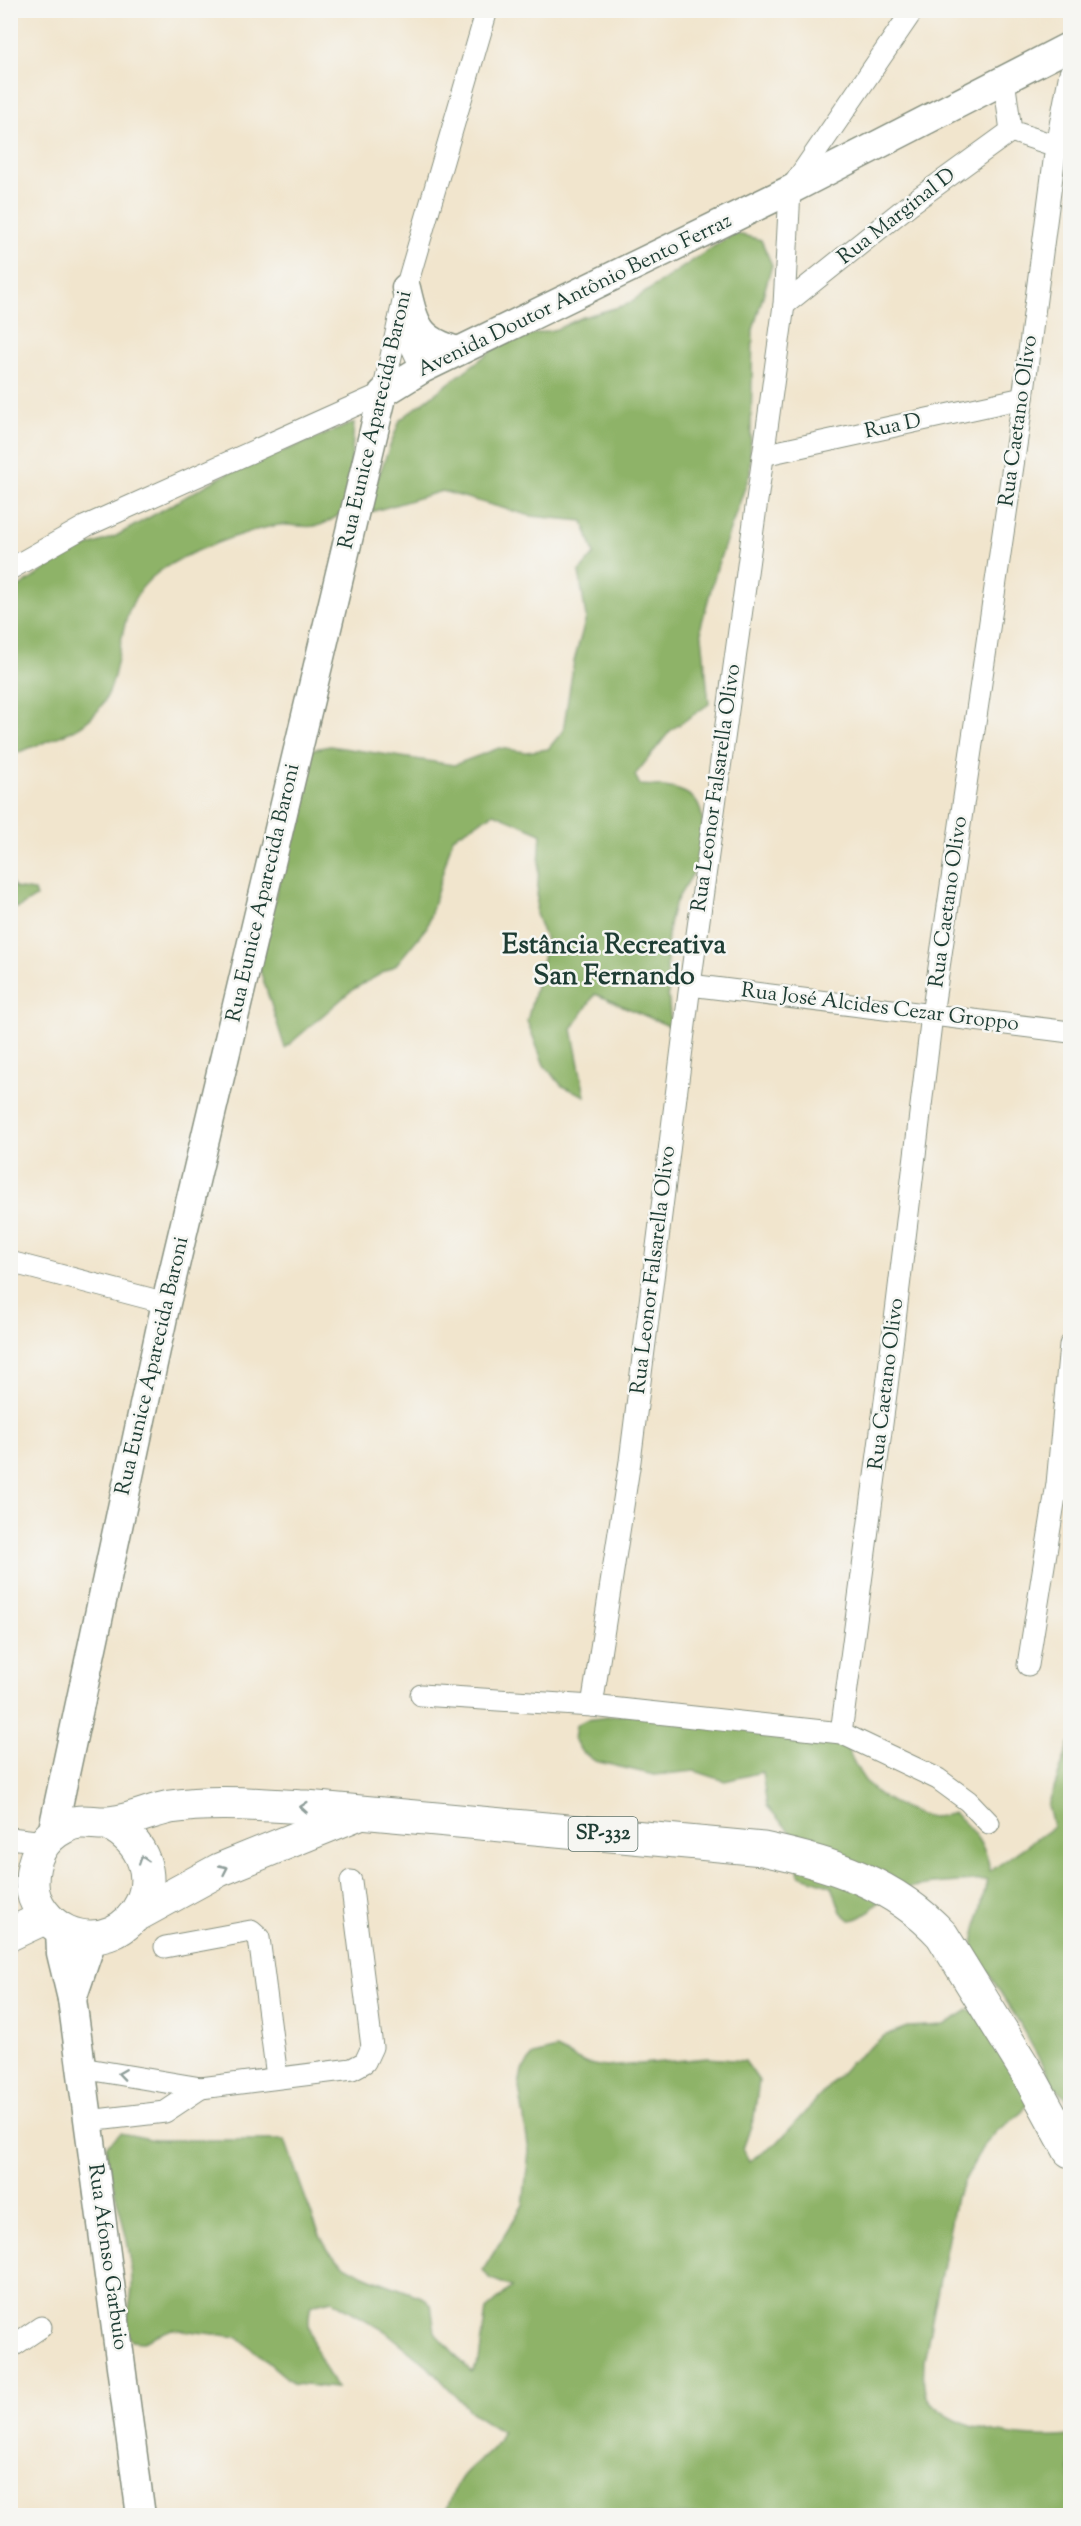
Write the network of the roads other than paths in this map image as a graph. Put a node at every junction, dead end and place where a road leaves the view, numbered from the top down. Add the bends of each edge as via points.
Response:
1 (487, 10) edge
2 (913, 10) edge
3 (1071, 46) edge
4 (1071, 73) edge
5 (1004, 79) junction
6 (1011, 131) junction
7 (1056, 146) junction
8 (790, 190) junction
9 (406, 288) junction
10 (784, 305) junction
11 (399, 320) junction
12 (458, 351) junction
13 (422, 369) junction
14 (383, 393) junction
15 (1023, 398) junction
16 (763, 455) junction
17 (10, 569) edge
18 (690, 985) junction
19 (932, 1015) junction
20 (1071, 1032) edge
21 (10, 1262) edge
22 (166, 1304) junction
23 (1071, 1345) edge
24 (1028, 1665) dead end
25 (421, 1695) dead end
26 (592, 1706) junction
27 (841, 1733) junction
28 (362, 1812) junction
29 (989, 1823) dead end
30 (49, 1840) edge
31 (351, 1881) dead end
32 (133, 1917) junction
33 (53, 1923) junction
34 (10, 1934) edge
35 (93, 1937) junction
36 (165, 1947) dead end
37 (72, 1998) junction
38 (81, 2068) junction
39 (277, 2077) junction
40 (201, 2088) junction
41 (88, 2121) junction
42 (1071, 2151) edge
43 (41, 2327) dead end
44 (10, 2348) edge
45 (141, 2516) edge

1 - 9 street, Rua Eunice Aparecida Baroni
2 - 8 street
3 - 5 main road, Avenida Doutor Antônio Bento Ferraz
4 - 7 street, Rua Caetano Olivo
5 - 6 street
5 - 8 main road, Avenida Doutor Antônio Bento Ferraz
6 - 7 street
6 - 10 street, Rua Marginal D via 909,205
7 - 15 street, Rua Caetano Olivo
8 - 10 street, Rua Leonor Falsarella Olivo
8 - 12 main road, Avenida Doutor Antônio Bento Ferraz
9 - 11 street, Rua Eunice Aparecida Baroni
9 - 12 main road via 415,325 437,345
10 - 16 street, Rua Leonor Falsarella Olivo
11 - 13 street
11 - 14 street, Rua Eunice Aparecida Baroni
12 - 13 main road, Avenida Doutor Antônio Bento Ferraz
13 - 14 main road, Avenida Doutor Antônio Bento Ferraz
14 - 17 street, Avenida Doutor Antônio Bento Ferraz via 86,526
14 - 22 main road, Rua Eunice Aparecida Baroni
15 - 16 street, Rua D
15 - 19 street, Rua Caetano Olivo
16 - 18 street, Rua Leonor Falsarella Olivo
18 - 19 street, Rua José Alcides Cezar Groppo
18 - 26 street, Rua Leonor Falsarella Olivo via 630,1461
19 - 20 street, Rua José Alcides Cezar Groppo
19 - 27 street, Rua Caetano Olivo
21 - 22 street
22 - 30 main road, Rua Eunice Aparecida Baroni
23 - 24 street via 1057,1484
25 - 26 street
26 - 27 street
27 - 29 street via 938,1779
28 -> 30 main road, SP-332 via 252,1804 171,1807
32 -> 28 main road, SP-332 via 219,1870
28 - 42 main road, SP-332 via 763,1849 817,1860 871,1881 927,1919 942,1935
32 -> 30 main road via 148,1882 146,1863 125,1832
30 - 33 main road via 32,1870 32,1887 37,1903
31 - 39 street via 372,2048 365,2062 352,2069
32 - 35 main road via 115,1931
33 - 34 main road
33 - 35 main road via 76,1935
33 - 37 main road, Rua Afonso Garbuio
35 - 37 main road, Rua Afonso Garbuio
36 - 39 street via 233,1932 251,1931 260,1938
37 - 38 main road, Rua Afonso Garbuio
40 -> 38 street
38 - 41 main road, Rua Afonso Garbuio
39 - 40 street
40 - 41 street via 165,2112
41 - 45 main road, Rua Afonso Garbuio
43 - 44 street

